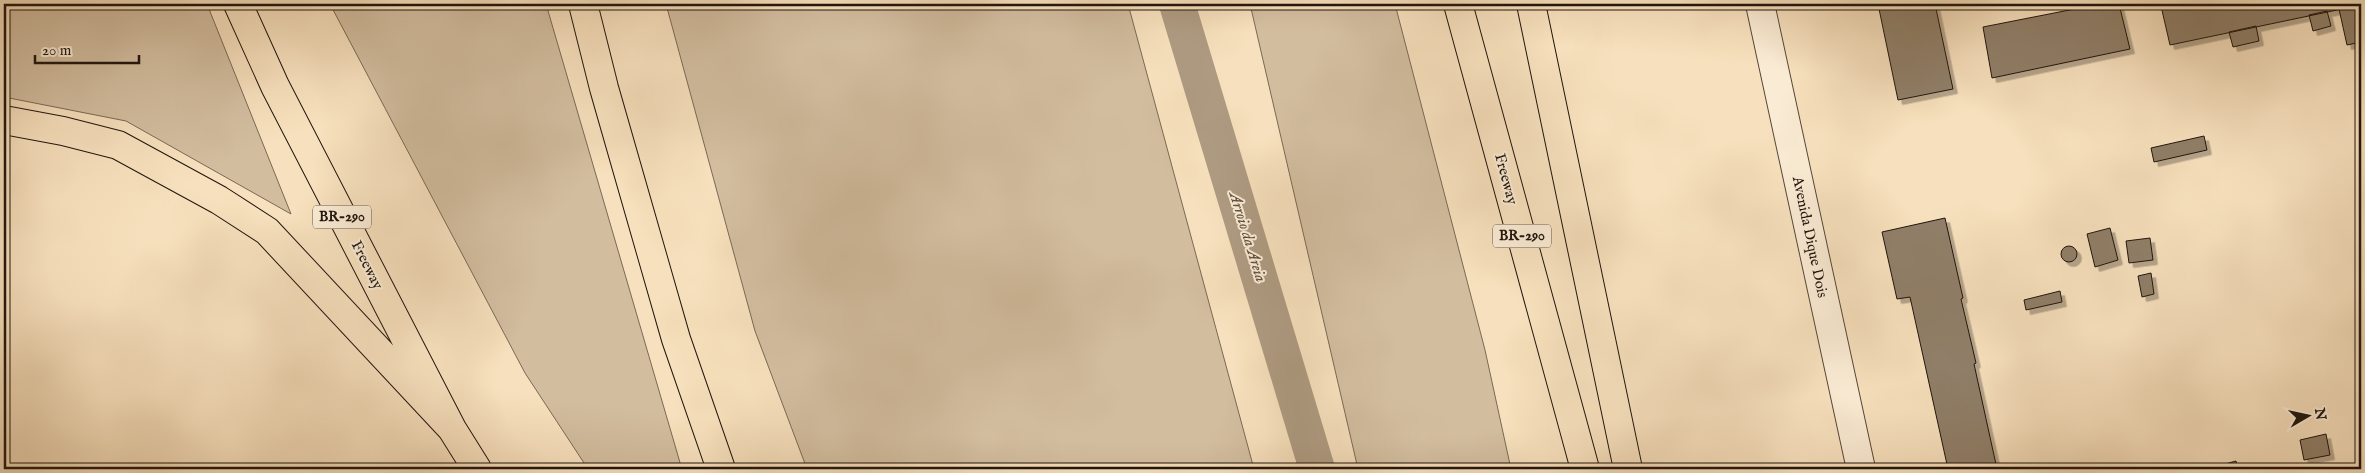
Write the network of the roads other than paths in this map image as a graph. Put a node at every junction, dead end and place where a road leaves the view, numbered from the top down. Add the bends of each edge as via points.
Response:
1 (238, 4) edge
2 (583, 4) edge
3 (1458, 4) edge
4 (1531, 4) edge
5 (1760, 4) edge
6 (4, 120) edge
7 (452, 429) junction
8 (477, 469) edge
9 (721, 469) edge
10 (1585, 469) edge
11 (1628, 469) edge
12 (1861, 469) edge

1 - 7 highway, Freeway / BR-290 via 275,86
2 - 9 highway via 676,339
3 - 10 highway, Freeway / BR-290
4 - 11 highway
5 - 12 street, Avenida Dique Dois
6 - 7 highway via 118,145 188,182 267,231
7 - 8 highway, Freeway / BR-290

